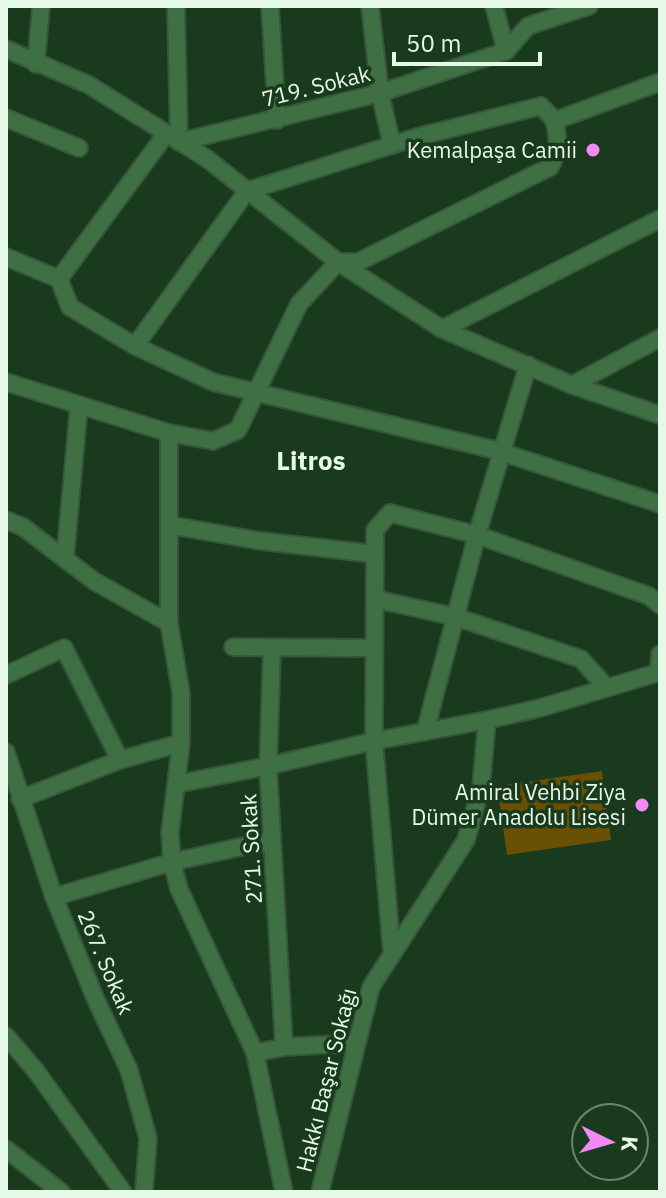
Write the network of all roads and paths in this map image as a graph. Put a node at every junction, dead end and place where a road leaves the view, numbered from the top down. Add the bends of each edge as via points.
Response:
1 (41, 6) edge
2 (176, 6) edge
3 (270, 6) edge
4 (370, 6) edge
5 (494, 6) edge
6 (589, 6) edge
7 (6, 49) edge
8 (506, 51) junction
9 (36, 64) junction
10 (660, 82) edge
11 (380, 93) junction
12 (6, 118) edge
13 (277, 120) junction
14 (554, 121) junction
15 (173, 138) junction
16 (392, 145) junction
17 (79, 148) dead end
18 (247, 191) junction
19 (660, 219) edge
20 (6, 257) edge
21 (338, 262) junction
22 (59, 279) junction
23 (442, 329) junction
24 (660, 338) edge
25 (135, 346) junction
26 (528, 365) junction
27 (6, 382) edge
28 (572, 385) junction
29 (256, 393) junction
30 (79, 405) junction
31 (660, 415) edge
32 (169, 433) junction
33 (503, 453) junction
34 (660, 504) edge
35 (6, 520) edge
36 (169, 525) junction
37 (477, 535) junction
38 (375, 554) junction
39 (65, 559) junction
40 (375, 599) junction
41 (660, 605) edge
42 (456, 617) junction
43 (169, 623) junction
44 (233, 647) dead end
45 (272, 648) junction
46 (374, 648) junction
47 (660, 654) edge
48 (659, 672) edge
49 (6, 675) edge
50 (607, 688) junction
51 (487, 720) junction
52 (425, 732) junction
53 (374, 741) junction
54 (181, 743) junction
55 (6, 752) edge
56 (120, 760) junction
57 (268, 766) junction
58 (177, 784) junction
59 (20, 799) junction
60 (272, 840) junction
61 (172, 862) junction
62 (54, 897) junction
63 (392, 954) junction
64 (6, 1036) edge
65 (357, 1043) junction
66 (284, 1047) junction
67 (255, 1053) junction
68 (6, 1149) edge
69 (117, 1190) edge
70 (61, 1192) edge
71 (144, 1192) edge
72 (284, 1192) edge
73 (320, 1192) edge

1 - 9 street
2 - 15 street
3 - 13 street
4 - 11 street
5 - 8 street
6 - 8 street, 719. Sokak via 528,26
7 - 9 street
8 - 11 street, 719. Sokak
9 - 15 street via 89,85
10 - 14 street
11 - 13 street, 719. Sokak
11 - 16 street
12 - 17 street
13 - 15 street, 719. Sokak
14 - 16 street via 541,106
14 - 21 street via 557,149 550,167 358,262
15 - 18 street
15 - 22 street
16 - 18 street
18 - 21 street
18 - 25 street
19 - 23 street
20 - 22 street
21 - 23 street
21 - 29 street via 299,304
22 - 25 street via 70,307
23 - 26 street
24 - 28 street
25 - 29 street via 213,382
26 - 28 street
26 - 33 street
27 - 30 street
28 - 31 street
29 - 32 street via 238,430 213,441
29 - 33 street
30 - 32 street
30 - 39 street
32 - 36 street
33 - 34 street
33 - 37 street
35 - 39 street
36 - 38 street
36 - 43 street
37 - 38 street via 390,513 375,530
37 - 41 street via 649,596
37 - 42 street
38 - 40 street
39 - 43 street
40 - 42 street
40 - 46 street
42 - 50 street via 581,659
42 - 52 street
43 - 54 street via 181,693
44 - 45 street
45 - 46 street
45 - 57 street, 271. Sokak
46 - 53 street
47 - 48 street
48 - 50 street
49 - 56 street via 64,648
50 - 51 street
51 - 52 street
51 - 63 street, Hakkı Başar Sokağı via 481,787 466,840
52 - 53 street
53 - 57 street
53 - 63 street
54 - 56 street
54 - 58 street
55 - 59 street, 267. Sokak
56 - 59 street
57 - 58 street
57 - 60 street, 271. Sokak
58 - 61 street
59 - 62 street, 267. Sokak
60 - 61 street
60 - 66 street, 271. Sokak
61 - 62 street
61 - 67 street via 179,889
62 - 71 street, 267. Sokak via 129,1070 148,1138
63 - 65 street, Hakkı Başar Sokağı via 371,987
64 - 69 street
65 - 66 street
65 - 73 street, Hakkı Başar Sokağı
66 - 67 street
67 - 72 street
68 - 70 street

